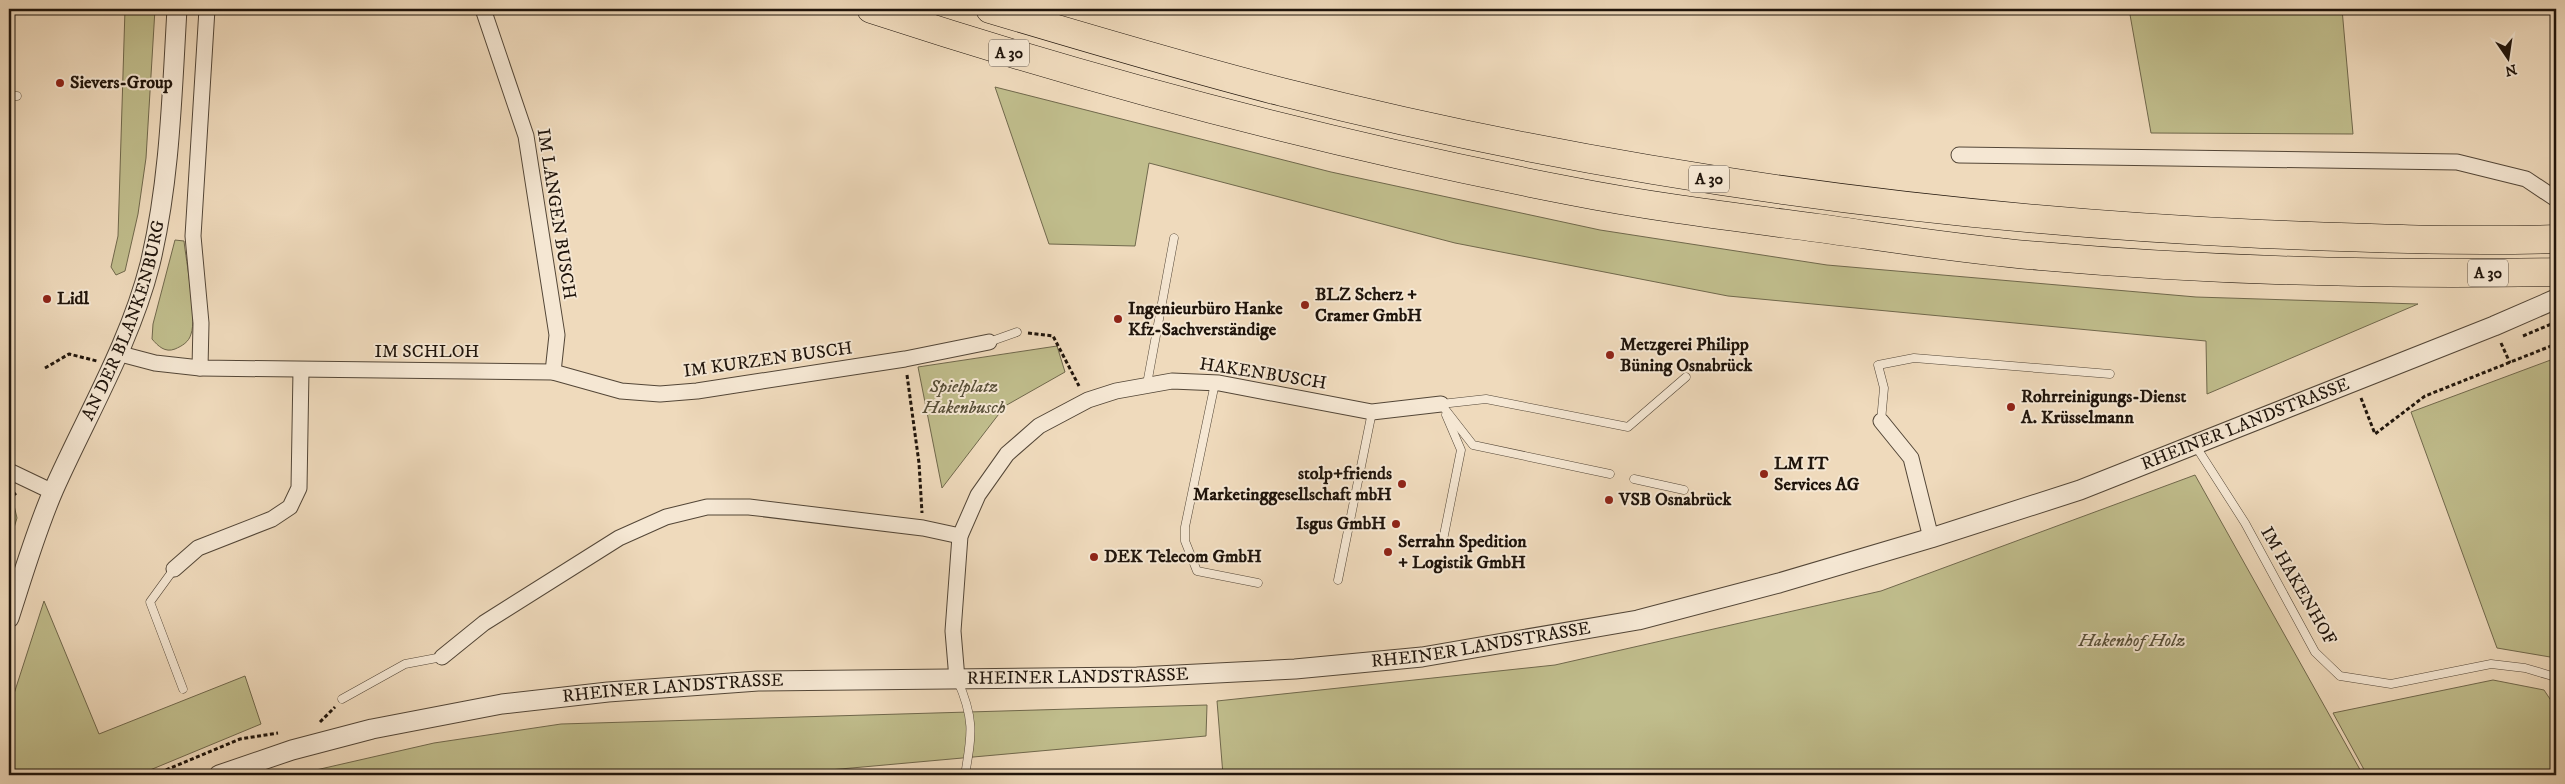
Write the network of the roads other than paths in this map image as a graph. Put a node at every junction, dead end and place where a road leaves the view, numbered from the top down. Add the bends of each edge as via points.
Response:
1 (177, 9) edge
2 (207, 9) edge
3 (483, 9) edge
4 (871, 9) edge
5 (990, 9) edge
6 (1960, 155) dead end
7 (2556, 199) edge
8 (1174, 238) dead end
9 (2556, 239) edge
10 (2556, 272) edge
11 (2556, 298) edge
12 (1017, 332) road end
13 (989, 342) joint
14 (115, 359) junction
15 (200, 368) junction
16 (301, 370) junction
17 (553, 372) junction
18 (2110, 374) dead end
19 (1686, 377) dead end
20 (1215, 383) junction
21 (1147, 384) junction
22 (1441, 404) junction
23 (1372, 412) junction
24 (1882, 421) joint
25 (2195, 446) junction
26 (9, 471) edge
27 (1610, 474) dead end
28 (1634, 479) dead end
29 (1684, 490) dead end
30 (53, 492) junction
31 (960, 536) junction
32 (1931, 538) junction
33 (1443, 540) dead end
34 (174, 569) joint
35 (1338, 580) dead end
36 (1258, 582) dead end
37 (9, 618) edge
38 (442, 657) joint
39 (957, 679) junction
40 (2556, 681) edge
41 (183, 688) dead end
42 (342, 700) road end
43 (219, 775) edge
44 (965, 775) edge

1 - 14 street, AN DER BLANKENBURG via 166,166 156,232 140,296
2 - 15 street via 194,236 201,323
3 - 17 street, IM LANGEN BUSCH via 526,136 557,335
4 - 10 highway, A 30 via 1147,93 1371,149 1574,192 1691,211 2037,256 2240,269 2420,274
5 - 9 highway, A 30 via 1284,92 1436,127 1712,179 1891,204 2173,230 2446,241
6 - 7 street via 2457,162 2526,179
8 - 21 lane
11 - 25 street, RHEINER LANDSTRASSE via 2507,321
12 - 13 lane
13 - 17 street, IM KURZEN BUSCH via 905,359 660,394 621,391
14 - 15 street, IM SCHLOH
14 - 30 street, AN DER BLANKENBURG
15 - 16 street, IM SCHLOH
16 - 17 street, IM SCHLOH
16 - 34 street via 299,488 290,507 272,519 198,548
18 - 24 lane via 1914,358 1878,365 1884,388
19 - 22 lane via 1628,427 1486,400
20 - 21 street, HAKENBUSCH via 1172,381
20 - 23 street, HAKENBUSCH
20 - 36 lane via 1184,527 1185,541 1197,571
21 - 31 street, HAKENBUSCH via 1088,400 1039,426 1007,454 978,495
22 - 23 street, HAKENBUSCH
22 - 27 lane via 1473,445
22 - 33 lane via 1461,450
23 - 35 lane
24 - 32 street via 1912,458
25 - 32 street, RHEINER LANDSTRASSE via 2080,490
25 - 40 lane, IM HAKENHOF via 2245,523 2315,652 2340,676 2391,684 2491,664 2525,668 2552,676
26 - 30 street
28 - 29 lane
30 - 37 street, AN DER BLANKENBURG
31 - 38 street via 923,528 749,507 706,507 666,517 619,538 484,623
31 - 39 street, HAKENBUSCH via 953,631
32 - 39 street, RHEINER LANDSTRASSE via 1638,620 1422,657 1295,669 1137,677
34 - 41 lane via 150,602
38 - 42 lane via 405,664
39 - 43 street, RHEINER LANDSTRASSE via 758,682 608,692 502,704 372,729 292,750
39 - 44 lane via 966,697 972,730

